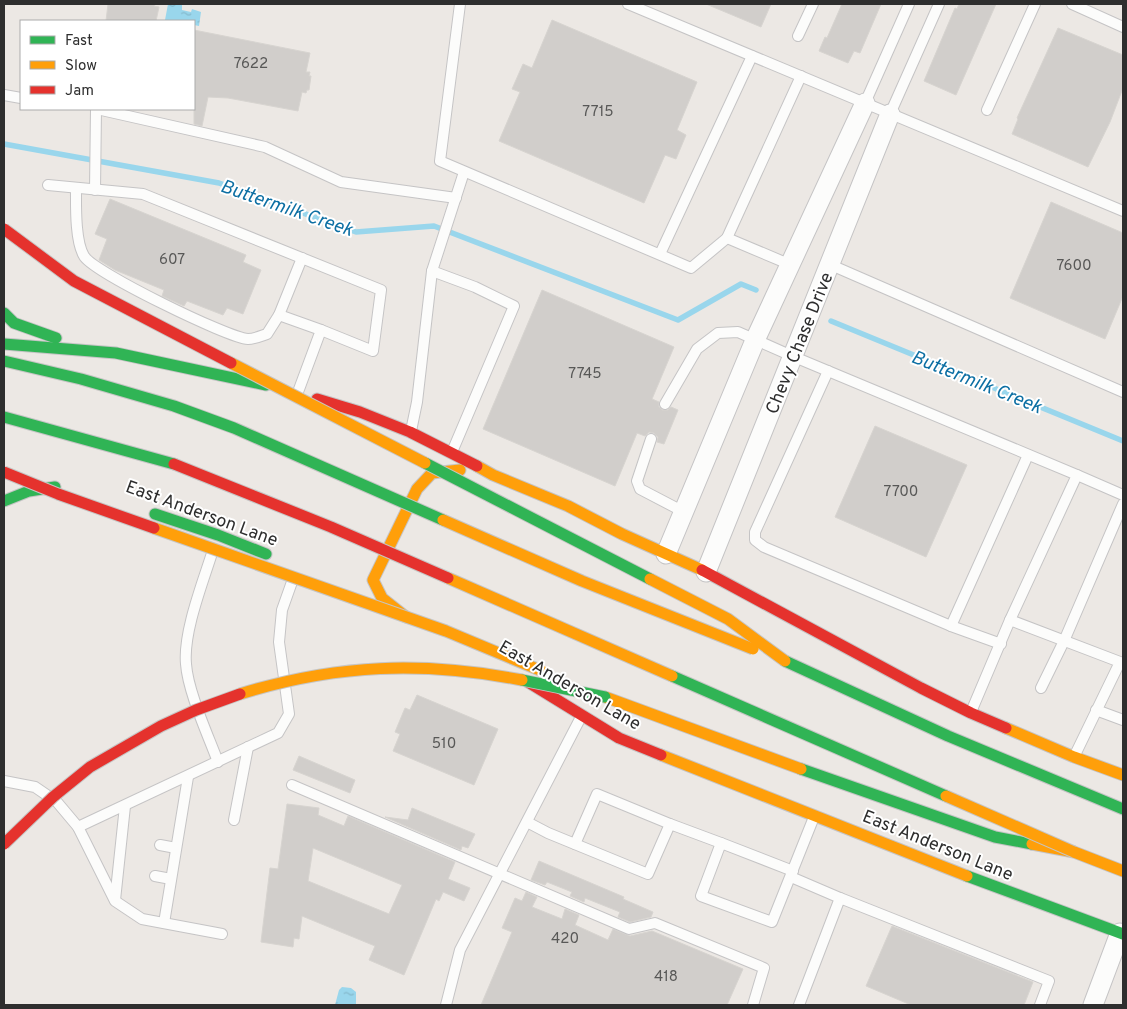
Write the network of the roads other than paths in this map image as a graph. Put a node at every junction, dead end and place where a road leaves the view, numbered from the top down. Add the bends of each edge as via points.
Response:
1 (460, 4) edge
2 (628, 4) edge
3 (813, 4) edge
4 (908, 4) edge
5 (939, 4) edge
6 (1035, 4) edge
7 (1078, 5) edge
8 (1123, 26) edge
9 (798, 36) dead end
10 (752, 56) junction
11 (801, 76) junction
12 (4, 95) edge
13 (20, 98) edge
14 (866, 103) junction
15 (96, 110) edge
16 (100, 110) edge
17 (988, 110) dead end
18 (890, 114) junction
19 (464, 172) junction
20 (48, 185) dead end
21 (76, 188) junction
22 (95, 190) junction
23 (456, 198) junction
24 (1123, 211) edge
25 (4, 228) edge
26 (727, 238) junction
27 (660, 254) junction
28 (302, 258) junction
29 (791, 265) junction
30 (831, 265) junction
31 (432, 271) junction
32 (4, 313) edge
33 (279, 315) junction
34 (320, 330) junction
35 (756, 338) junction
36 (4, 344) edge
37 (116, 353) junction
38 (792, 356) junction
39 (4, 361) edge
40 (828, 371) junction
41 (298, 392) junction
42 (1123, 392) edge
43 (665, 404) dead end
44 (4, 417) edge
45 (410, 432) junction
46 (651, 439) dead end
47 (451, 453) junction
48 (1028, 456) junction
49 (4, 472) edge
50 (493, 475) junction
51 (1077, 475) junction
52 (50, 478) dead end
53 (1123, 495) edge
54 (4, 501) edge
55 (1123, 504) edge
56 (143, 510) dead end
57 (684, 512) junction
58 (218, 535) junction
59 (666, 554) junction
60 (279, 559) dead end
61 (301, 568) joint
62 (706, 572) junction
63 (1010, 620) junction
64 (413, 623) junction
65 (951, 626) junction
66 (1064, 640) junction
67 (1001, 644) junction
68 (1122, 659) edge
69 (785, 662) junction
70 (1041, 688) dead end
71 (605, 697) junction
72 (1096, 710) junction
73 (971, 713) junction
74 (582, 715) junction
75 (1123, 720) edge
76 (248, 748) junction
77 (1074, 758) junction
78 (218, 762) junction
79 (1123, 775) edge
80 (188, 776) junction
81 (4, 781) edge
82 (292, 785) dead end
83 (125, 806) junction
84 (1123, 809) edge
85 (815, 815) junction
86 (234, 820) dead end
87 (526, 822) junction
88 (670, 824) junction
89 (78, 827) junction
90 (721, 843) junction
91 (4, 844) edge
92 (575, 844) junction
93 (160, 845) dead end
94 (176, 848) junction
95 (1074, 852) junction
96 (1123, 871) edge
97 (500, 873) junction
98 (792, 874) junction
99 (155, 876) dead end
100 (171, 879) junction
101 (840, 898) junction
102 (115, 901) junction
103 (164, 923) junction
104 (1122, 931) edge
105 (222, 934) dead end
106 (446, 1005) edge
107 (753, 1005) edge
108 (799, 1005) edge
109 (1040, 1005) edge
110 (1093, 1005) edge

1 - 19 lane via 440,161
2 - 10 lane
3 - 9 lane
4 - 14 lane
5 - 18 lane
6 - 17 lane
7 - 8 lane
10 - 11 lane
10 - 27 lane
11 - 14 lane
11 - 26 lane
12 - 13 lane
14 - 18 lane
14 - 29 street, Chevy Chase Drive
15 - 22 lane
16 - 23 lane via 265,147 341,182
18 - 24 lane
18 - 30 street, Chevy Chase Drive
19 - 23 lane
19 - 27 lane
20 - 21 lane
21 - 22 lane
21 - 33 lane via 78,233 84,257 114,277 179,313 248,339 267,334
22 - 28 lane via 143,194
23 - 31 lane
25 - 69 main road, bridge via 74,281 728,618
26 - 27 lane via 691,268
26 - 29 lane
28 - 33 lane
28 - 34 lane via 381,290 373,350
29 - 35 street, Chevy Chase Drive
30 - 38 street, Chevy Chase Drive
30 - 42 lane
31 - 45 lane
31 - 47 lane via 514,306
32 - 37 main road via 14,323 55,338
33 - 34 lane
34 - 41 lane
35 - 38 lane
35 - 43 lane via 738,332 718,333 696,349
35 - 57 street, Chevy Chase Drive
36 - 37 main road
37 - 41 main road
38 - 40 lane
38 - 62 street, Chevy Chase Drive
39 - 69 main road, bridge via 165,403 234,428 582,581
40 - 48 lane
40 - 65 lane via 754,532 755,540 764,547
41 - 45 main road
44 - 95 main road, bridge via 174,464 331,527
45 - 47 main road
46 - 57 lane via 637,481 640,488
47 - 50 main road
48 - 51 lane
48 - 65 lane
49 - 71 main road, bridge via 446,631
50 - 59 main road via 568,506
50 - 64 main road via 448,470 432,473 417,489 373,580 382,598
51 - 53 lane
51 - 63 lane
52 - 54 main road via 68,485 37,488
55 - 66 lane
56 - 58 main road, East Anderson Lane
57 - 59 street, Chevy Chase Drive
58 - 60 main road, East Anderson Lane
58 - 78 lane via 186,639 186,665 192,691
59 - 62 main road
61 - 64 main road, East Anderson Lane via 348,586
61 - 76 lane via 282,610 279,642 289,714 278,733
62 - 73 main road
63 - 66 lane
63 - 67 lane
64 - 74 main road, East Anderson Lane via 473,649
65 - 67 lane
66 - 68 lane
66 - 70 lane
67 - 73 lane
68 - 72 lane
69 - 84 main road via 948,736
71 - 91 main road, bridge via 510,676 423,667 342,670 275,682 207,705 148,733 86,769
71 - 95 main road, bridge via 995,837
72 - 75 lane
72 - 77 lane
73 - 77 main road
74 - 85 main road, East Anderson Lane via 619,738
74 - 87 lane
76 - 78 lane
76 - 86 lane
77 - 79 main road
78 - 80 lane
80 - 83 lane
80 - 94 lane
81 - 89 lane via 34,787 57,802
82 - 97 lane
83 - 89 lane
83 - 102 lane via 126,840
85 - 98 lane
85 - 104 main road, East Anderson Lane via 989,885
87 - 92 lane
87 - 97 lane
88 - 90 lane
88 - 92 lane via 598,794
88 - 92 lane via 648,874
89 - 102 lane
90 - 98 lane
90 - 98 lane via 701,896 772,922
93 - 94 lane
94 - 100 lane
95 - 96 main road
97 - 106 lane via 460,950
97 - 107 lane via 629,928 655,923 764,968
98 - 101 lane
99 - 100 lane
100 - 103 lane
101 - 108 lane
101 - 109 lane via 1049,981
102 - 103 lane via 142,919
103 - 105 lane
104 - 110 street

